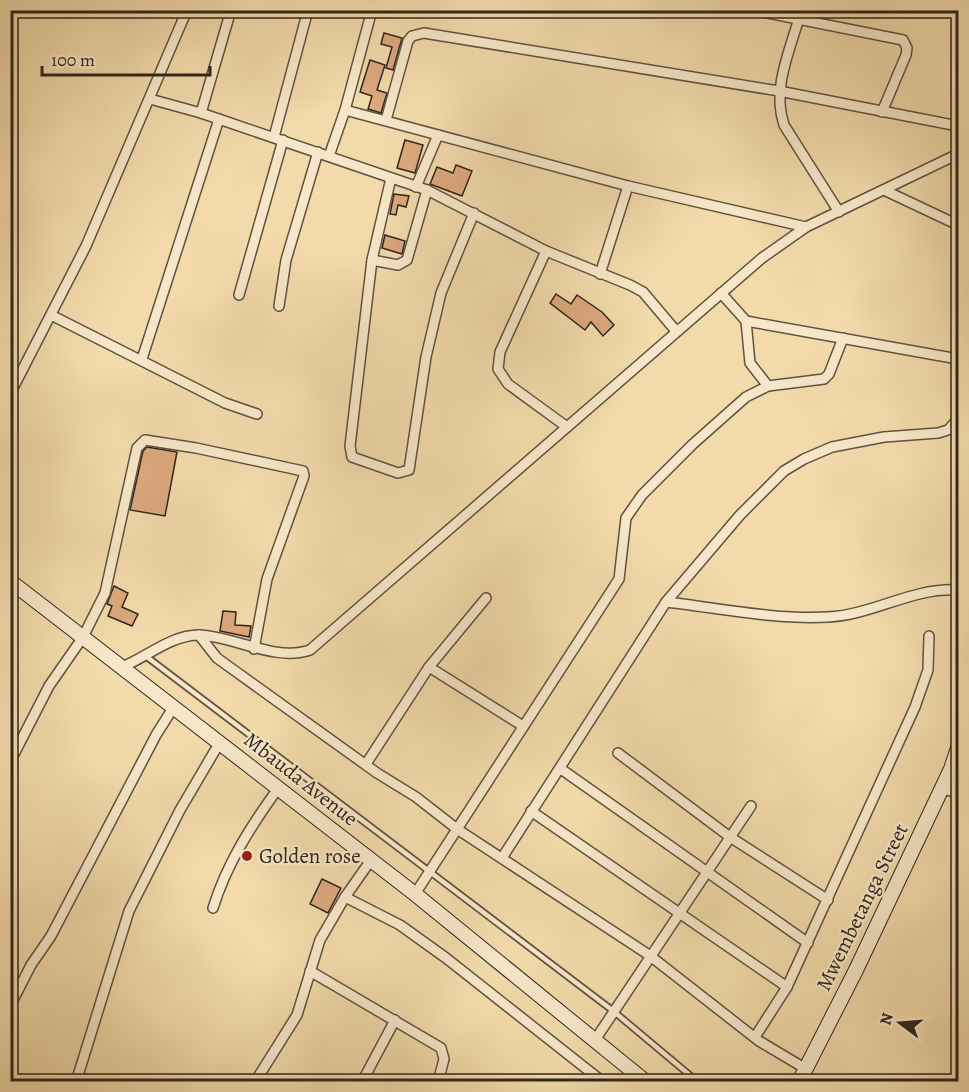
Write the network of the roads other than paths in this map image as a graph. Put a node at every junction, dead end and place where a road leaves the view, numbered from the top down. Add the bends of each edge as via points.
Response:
1 (187, 10) edge
2 (231, 10) edge
3 (308, 10) edge
4 (372, 10) edge
5 (752, 10) edge
6 (799, 18) junction
7 (778, 91) junction
8 (150, 99) junction
9 (345, 110) junction
10 (882, 112) junction
11 (201, 113) junction
12 (219, 119) junction
13 (386, 120) junction
14 (958, 126) edge
15 (438, 135) junction
16 (278, 139) junction
17 (318, 152) junction
18 (958, 154) edge
19 (329, 156) junction
20 (391, 178) junction
21 (628, 186) junction
22 (416, 187) junction
23 (427, 190) junction
24 (886, 191) junction
25 (839, 212) junction
26 (474, 213) junction
27 (958, 225) edge
28 (806, 227) junction
29 (546, 251) junction
30 (372, 260) junction
31 (600, 274) junction
32 (721, 293) junction
33 (239, 295) dead end
34 (279, 306) dead end
35 (51, 315) junction
36 (746, 321) junction
37 (676, 331) junction
38 (843, 338) junction
39 (142, 359) junction
40 (958, 359) edge
41 (768, 386) junction
42 (10, 394) edge
43 (257, 414) dead end
44 (958, 419) edge
45 (567, 427) junction
46 (10, 581) edge
47 (958, 590) edge
48 (486, 598) dead end
49 (666, 602) junction
50 (198, 635) junction
51 (930, 636) dead end
52 (83, 638) junction
53 (254, 649) junction
54 (147, 657) junction
55 (122, 667) junction
56 (429, 667) junction
57 (173, 708) junction
58 (523, 726) junction
59 (15, 738) edge
60 (220, 741) junction
61 (958, 748) edge
62 (618, 753) dead end
63 (10, 762) edge
64 (366, 764) junction
65 (561, 770) junction
66 (279, 788) junction
67 (942, 789) junction
68 (958, 793) edge
69 (751, 806) dead end
70 (531, 811) junction
71 (457, 829) junction
72 (730, 837) junction
73 (502, 858) junction
74 (371, 860) junction
75 (708, 870) junction
76 (430, 871) junction
77 (415, 894) junction
78 (345, 897) junction
79 (828, 900) junction
80 (213, 908) dead end
81 (679, 913) junction
82 (808, 943) junction
83 (649, 955) junction
84 (310, 971) junction
85 (787, 987) junction
86 (10, 1006) edge
87 (612, 1010) junction
88 (395, 1020) junction
89 (755, 1037) junction
90 (595, 1040) junction
91 (803, 1078) edge
92 (76, 1082) edge
93 (255, 1082) edge
94 (362, 1082) edge
95 (438, 1082) edge
96 (603, 1082) edge
97 (646, 1082) edge
98 (698, 1082) edge

1 - 8 street
2 - 11 street
3 - 16 street
4 - 9 street
5 - 6 street
6 - 7 street
6 - 10 street via 903,40 906,55
7 - 10 street
7 - 13 street via 424,33 408,41
7 - 25 street via 784,125
8 - 11 street
8 - 35 street via 86,246
9 - 13 street
9 - 19 street
10 - 14 street
11 - 12 street
12 - 16 street
12 - 39 street
13 - 15 street
15 - 21 street
15 - 22 street
16 - 17 street
16 - 33 street
17 - 19 street
17 - 34 street via 286,260
18 - 24 street
19 - 20 street
20 - 22 street
20 - 30 street
21 - 28 street
21 - 31 street
22 - 23 street
23 - 26 street
23 - 30 street via 407,260 398,265
24 - 25 street
24 - 27 street
25 - 28 street
26 - 29 street
26 - 30 street via 441,293 426,357 412,461 409,470 403,472 350,454
28 - 32 street
29 - 31 street
29 - 45 street via 500,352 498,369 508,384
31 - 37 street via 643,292
32 - 36 street
32 - 37 street
35 - 39 street
35 - 42 street
36 - 38 street
36 - 41 street via 750,363
37 - 45 street
38 - 40 street
38 - 41 street via 824,379
39 - 43 street via 225,403
41 - 58 street via 746,397 642,495 626,518 619,579
44 - 49 street via 939,433 855,442 804,459 784,471 740,515
45 - 53 street via 320,643 300,653
46 - 52 street, Mbauda Avenue
47 - 49 street via 907,596 828,617 772,615
48 - 56 street
49 - 65 street
50 - 53 street
50 - 54 street via 174,640
50 - 64 street via 217,658
51 - 79 street via 928,670 915,707
52 - 53 street via 105,593 138,448 145,440 303,471 267,579
52 - 55 street, Mbauda Avenue
52 - 59 street
54 - 55 street
54 - 76 lane
55 - 57 street, Mbauda Avenue
56 - 58 street
56 - 64 street
57 - 60 street, Mbauda Avenue
57 - 86 street
58 - 71 street
59 - 63 street
60 - 66 street, Mbauda Avenue
60 - 92 street via 129,911
61 - 67 street, Mwembetanga Street
62 - 72 street
64 - 71 street
65 - 70 street
65 - 75 street
66 - 74 street, Mbauda Avenue
66 - 80 street via 245,835
67 - 68 street
67 - 91 street, Mwembetanga Street
69 - 72 street
70 - 73 street
70 - 81 street
71 - 73 street
71 - 76 street
72 - 75 street
72 - 79 street
73 - 83 street
74 - 77 street, Mbauda Avenue
74 - 78 street
75 - 81 street
75 - 82 street
76 - 77 street
76 - 87 lane
77 - 90 street, Mbauda Avenue
78 - 84 street via 320,940
78 - 96 street via 400,925
79 - 82 street
81 - 83 street
81 - 85 street
82 - 85 street
83 - 87 street
83 - 89 street
84 - 88 street
84 - 93 street via 291,1026
85 - 89 street
87 - 90 street
87 - 98 lane
88 - 94 street
88 - 95 street via 441,1048 444,1059
89 - 91 street
90 - 97 street, Mbauda Avenue

